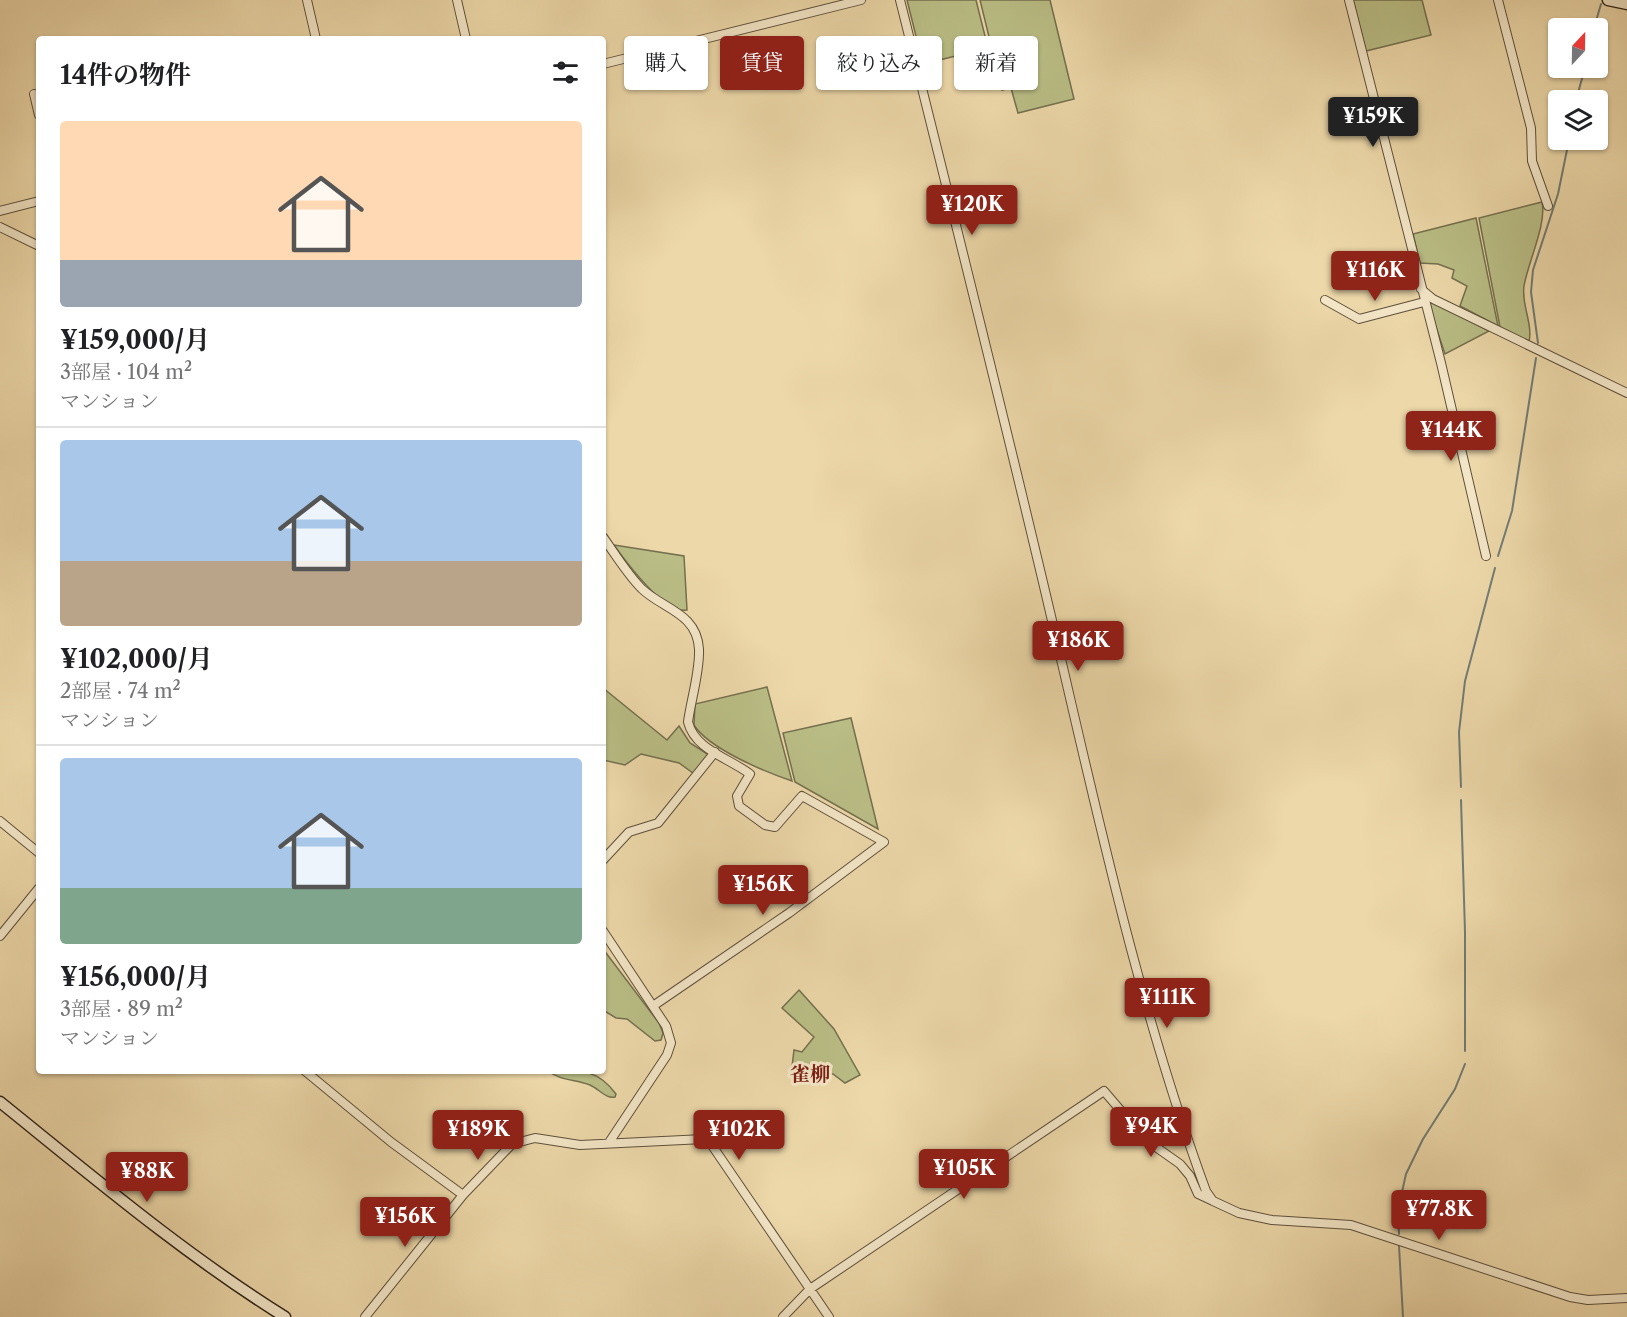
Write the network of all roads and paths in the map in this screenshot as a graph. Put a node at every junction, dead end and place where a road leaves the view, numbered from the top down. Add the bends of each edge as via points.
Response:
1 (307, 0) edge
2 (457, 0) edge
3 (861, 0) edge
4 (900, 0) edge
5 (1349, 0) edge
6 (1498, 0) edge
7 (1608, 0) edge
8 (1627, 4) edge
9 (315, 36) edge
10 (465, 36) edge
11 (606, 63) edge
12 (34, 94) dead end
13 (36, 102) edge
14 (36, 202) edge
15 (1548, 206) dead end
16 (0, 211) edge
17 (0, 227) edge
18 (36, 245) edge
19 (1421, 289) junction
20 (1325, 300) dead end
21 (1424, 302) junction
22 (1627, 393) edge
23 (606, 541) edge
24 (1486, 556) dead end
25 (715, 752) junction
26 (0, 821) edge
27 (36, 851) edge
28 (606, 857) edge
29 (36, 892) edge
30 (0, 936) edge
31 (606, 936) edge
32 (653, 1006) junction
33 (309, 1074) edge
34 (0, 1102) edge
35 (610, 1141) junction
36 (462, 1195) junction
37 (1214, 1201) junction
38 (810, 1289) junction
39 (1627, 1298) edge
40 (285, 1317) edge
41 (365, 1317) edge
42 (783, 1317) edge
43 (829, 1317) edge

1 - 9 street
2 - 10 street
3 - 11 street
4 - 37 street via 1112,872 1164,1064 1206,1191
5 - 19 street
6 - 15 street via 1531,128 1532,161
7 - 8 street
12 - 13 street
14 - 16 street
17 - 18 street
19 - 21 street
19 - 22 street via 1433,299
20 - 21 street via 1359,319
21 - 24 street
23 - 25 street via 642,589 687,618 692,626 699,648 688,722 698,741
25 - 28 street via 658,823 629,832
25 - 32 street via 750,774 736,800 765,825 779,825 802,796 884,842 789,914
26 - 27 street
29 - 30 street
31 - 32 street
32 - 35 street via 670,1035 670,1048
33 - 36 street
34 - 40 street via 154,1226 235,1286
35 - 36 street via 580,1144 534,1138 512,1144
35 - 38 street via 709,1141
36 - 41 street
37 - 38 street via 1198,1194 1180,1164 1146,1140 1104,1091
37 - 39 street via 1239,1214 1272,1220 1351,1225 1570,1297
38 - 42 street
38 - 43 street

